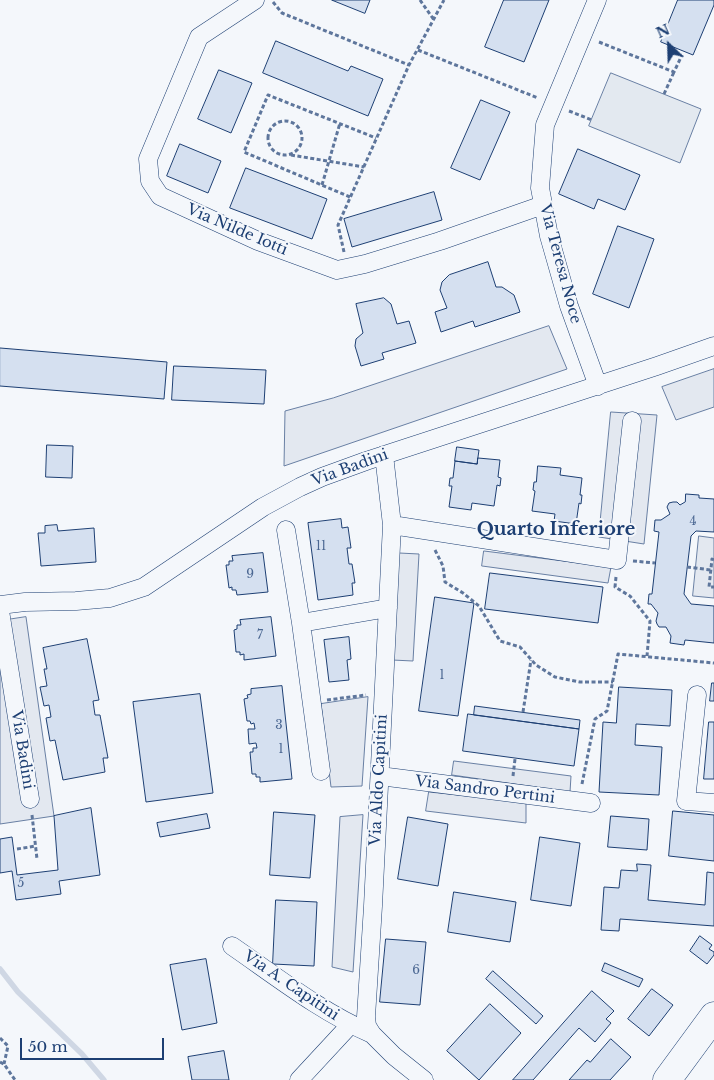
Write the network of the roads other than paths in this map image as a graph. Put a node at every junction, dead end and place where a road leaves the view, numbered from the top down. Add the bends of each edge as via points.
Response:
1 (255, 0) edge
2 (597, 0) edge
3 (543, 206) junction
4 (714, 346) edge
5 (598, 386) junction
6 (632, 421) dead end
7 (384, 456) junction
8 (392, 524) junction
9 (286, 530) dead end
10 (0, 605) edge
11 (388, 608) junction
12 (0, 611) edge
13 (301, 623) junction
14 (697, 695) dead end
15 (321, 771) dead end
16 (380, 776) junction
17 (30, 799) road end
18 (584, 802) road end
19 (714, 803) edge
20 (232, 946) dead end
21 (714, 1016) edge
22 (350, 1025) junction
23 (372, 1034) junction
24 (299, 1080) edge
25 (424, 1080) edge
26 (667, 1080) edge

1 - 3 street, Via Nilde Iotti via 199,37 148,159 150,181 160,196 258,242 337,270 440,241
2 - 3 street, Via Teresa Noce via 546,125 540,188
3 - 5 street, Via Teresa Noce via 569,306
4 - 5 street, Via Badini
5 - 7 street, Via Badini
6 - 8 street via 618,560
7 - 8 street, Via Aldo Capitini
7 - 10 street, Via Badini via 322,477 263,507 144,587 110,598
8 - 11 street, Via Aldo Capitini
9 - 13 street
11 - 13 street
11 - 16 street, Via Aldo Capitini
12 - 17 street, Via Badini
13 - 15 street
14 - 19 street via 686,801
16 - 18 street, Via Sandro Pertini
16 - 23 street, Via Aldo Capitini via 366,1016
20 - 22 street, Via A. Capitini
21 - 26 main road
22 - 23 street, Via A. Capitini
22 - 24 street, Via A. Capitini
23 - 25 street

